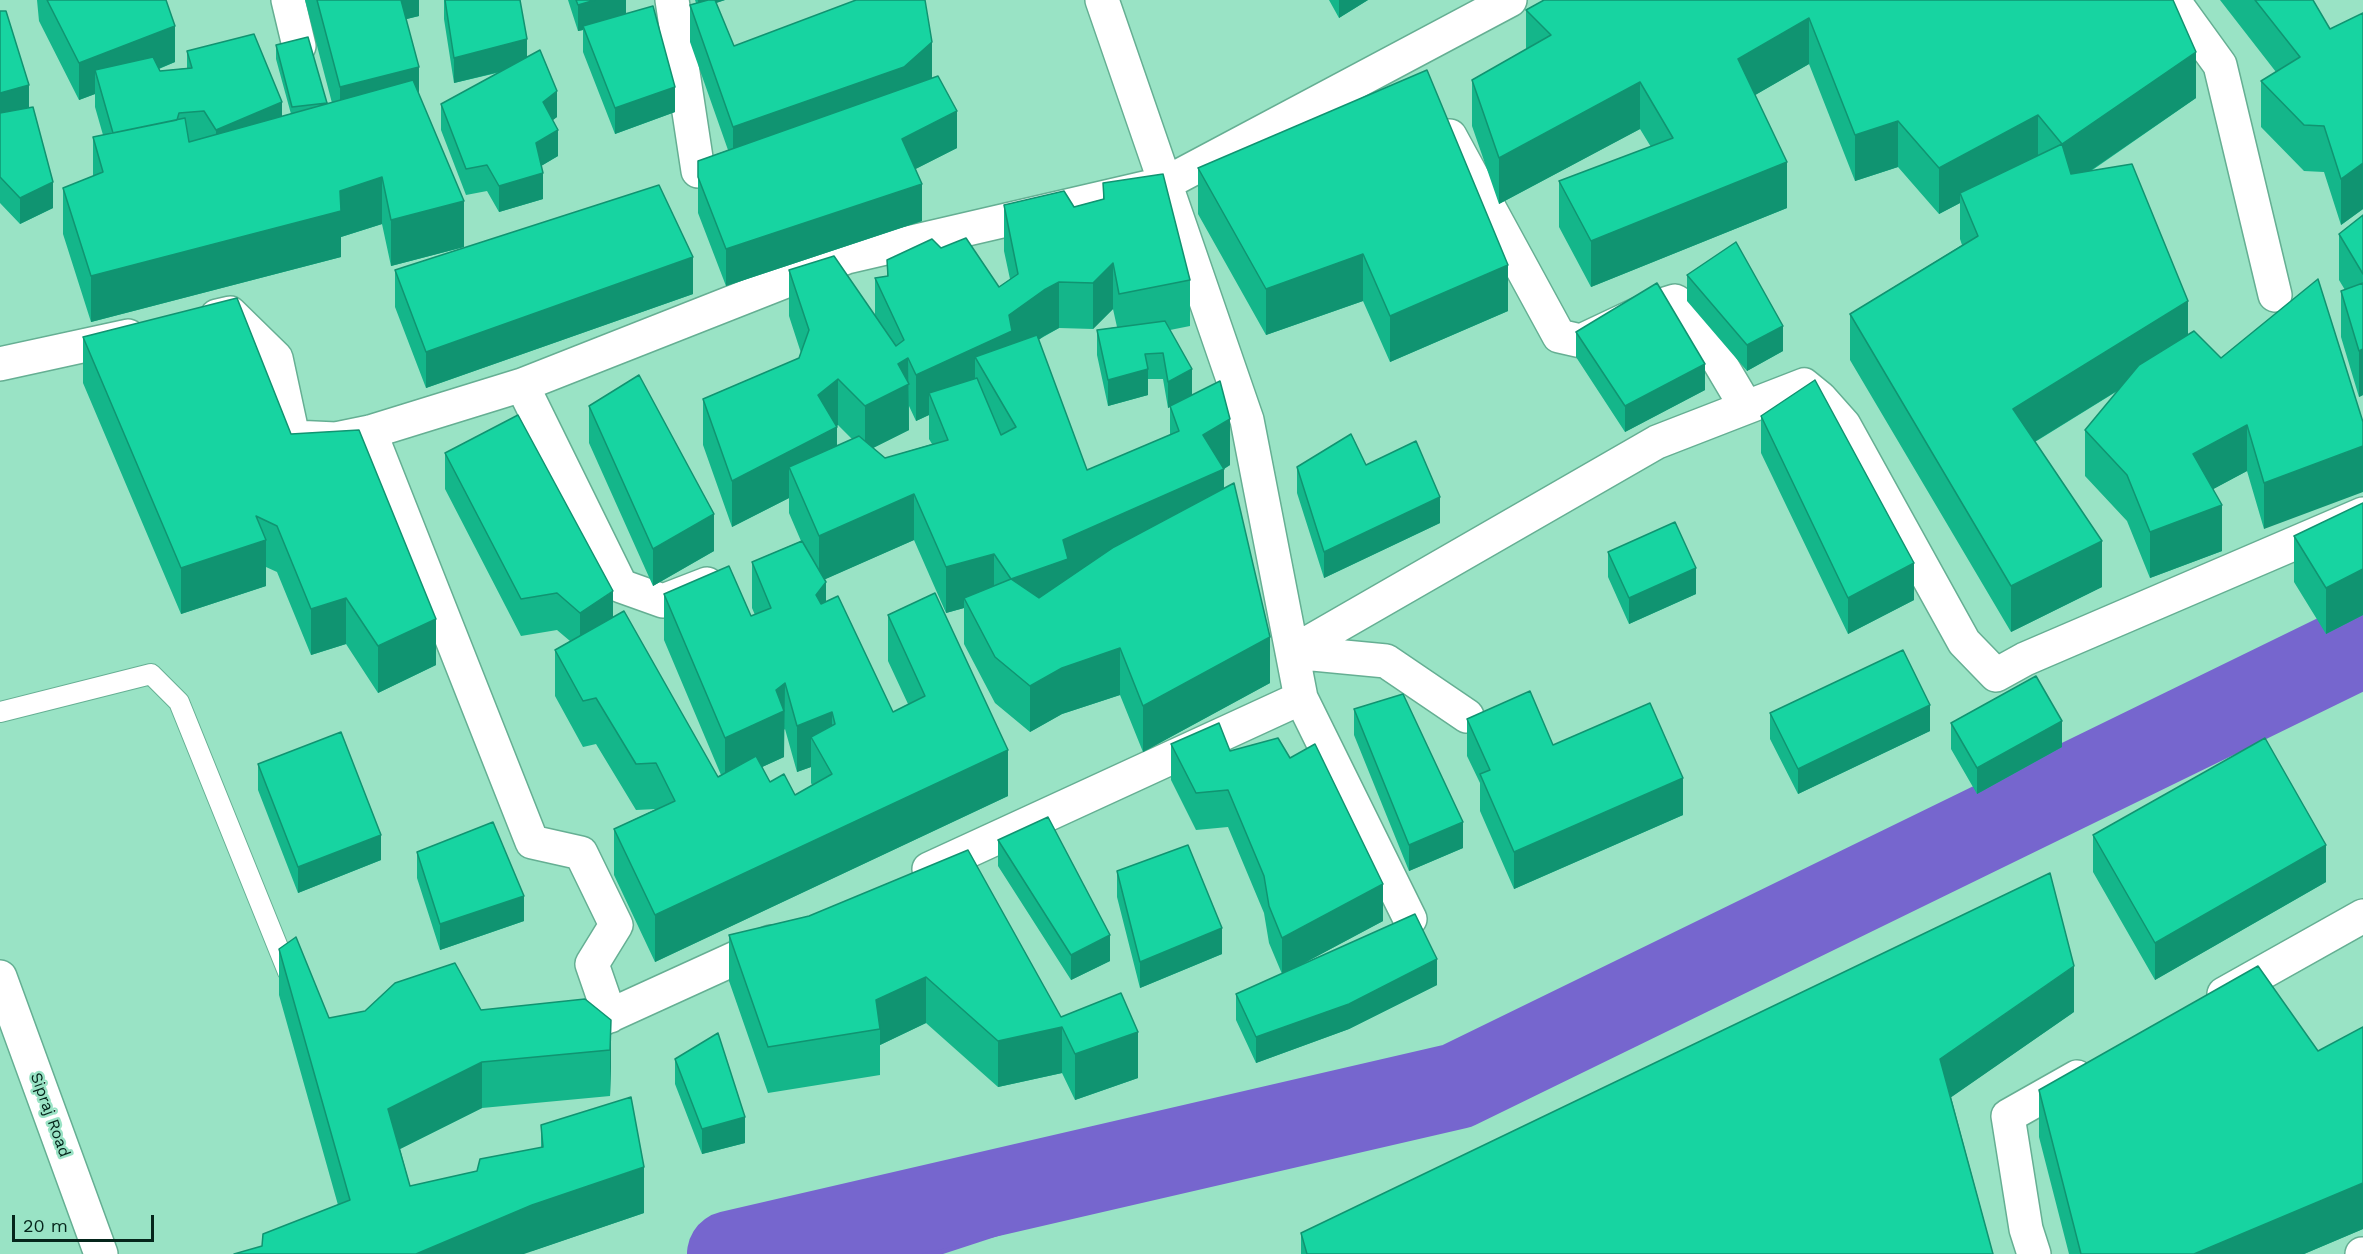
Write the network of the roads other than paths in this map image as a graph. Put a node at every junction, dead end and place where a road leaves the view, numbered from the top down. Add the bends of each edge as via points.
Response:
1 (288, 0) edge
2 (672, 0) edge
3 (1102, 0) edge
4 (1510, 0) edge
5 (2173, 0) edge
6 (298, 46) edge
7 (1434, 108) edge
8 (698, 171) edge
9 (1166, 183) junction
10 (2275, 295) dead end
11 (0, 364) edge
12 (522, 385) junction
13 (1746, 406) junction
14 (370, 432) junction
15 (2363, 514) edge
16 (716, 580) edge
17 (1292, 652) junction
18 (1301, 698) junction
19 (0, 712) edge
20 (1467, 716) edge
21 (902, 882) edge
22 (2363, 916) edge
23 (1410, 919) edge
24 (794, 931) edge
25 (288, 972) edge
26 (0, 977) edge
27 (2200, 1007) edge
28 (610, 1016) junction
29 (566, 1035) edge
30 (2099, 1065) edge
31 (101, 1254) edge
32 (2034, 1254) edge

1 - 6 street
2 - 8 street
3 - 9 street
4 - 9 street via 1412,66
5 - 10 street via 2220,65
7 - 13 street via 1558,336 1581,341 1675,301 1688,309
9 - 12 street via 847,257
9 - 17 street via 1247,420
11 - 14 street via 230,313 276,358 293,437 336,439
12 - 14 street
12 - 16 street via 621,586 663,601
13 - 15 street via 1804,385 1820,398 1844,425 1964,642 1996,675 2025,659
13 - 17 street via 1657,442
14 - 28 street via 532,842 581,853 616,925 592,964
17 - 18 street
17 - 20 street via 1386,661
18 - 21 street
18 - 23 street
19 - 25 lane via 151,674 179,702
22 - 27 street
24 - 28 street
26 - 31 street, Sipraj Road
28 - 29 street
30 - 32 street via 2008,1116 2026,1229

